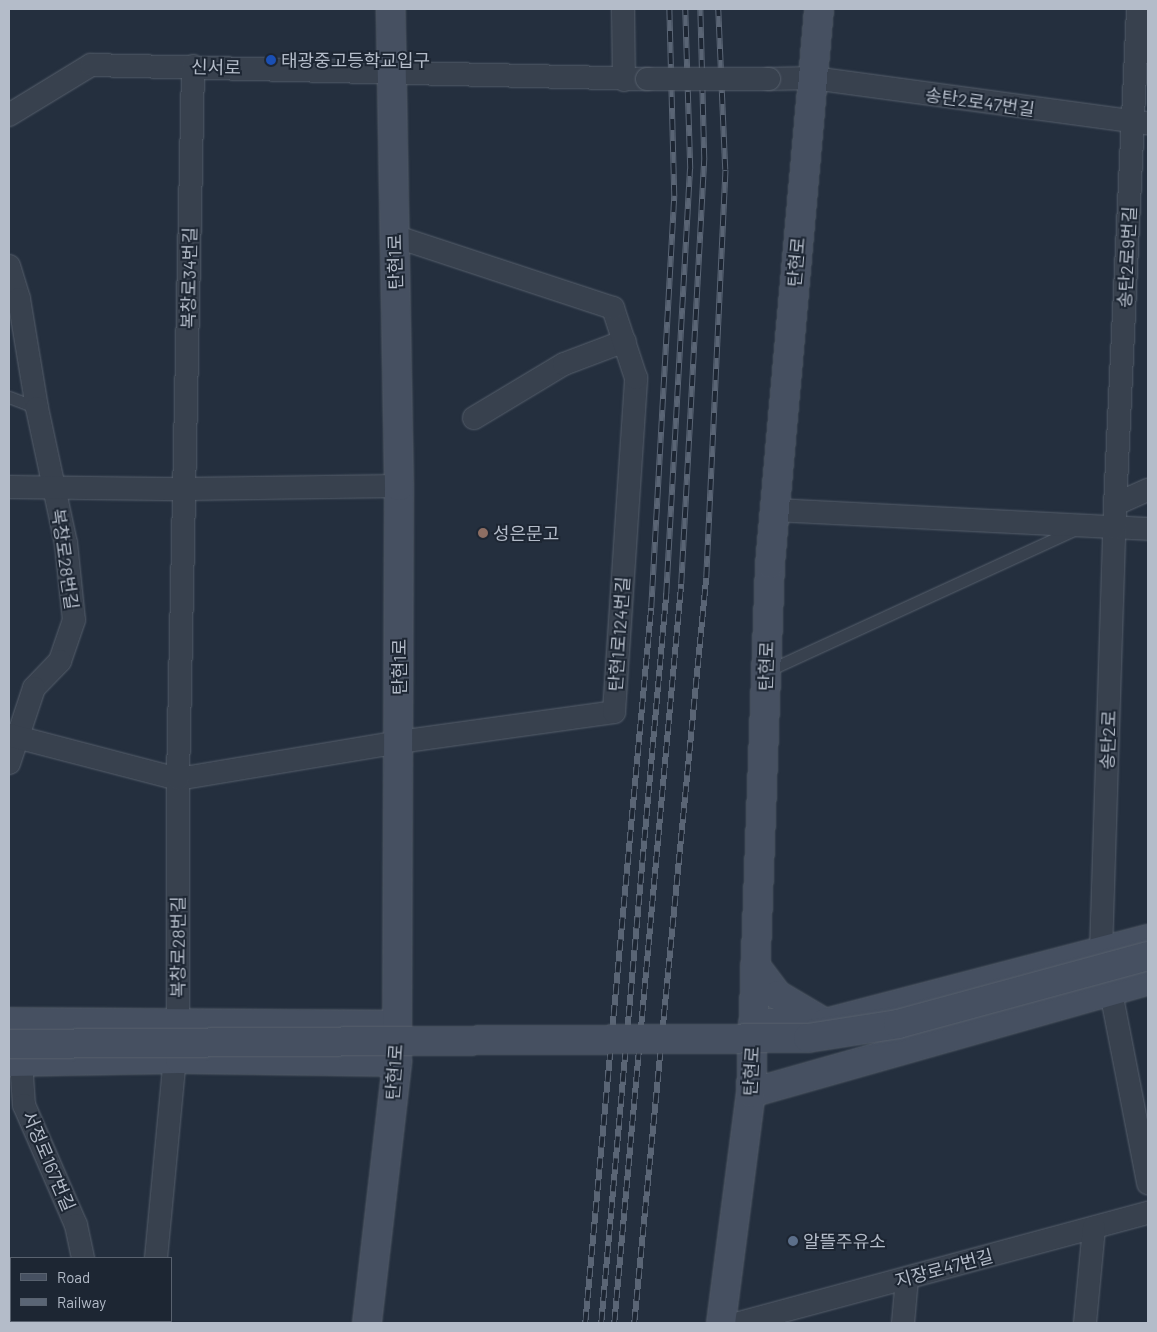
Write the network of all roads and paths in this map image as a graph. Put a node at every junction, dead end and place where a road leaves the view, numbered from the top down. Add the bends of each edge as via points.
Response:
1 (392, 9) edge
2 (623, 9) edge
3 (819, 9) edge
4 (1138, 9) edge
5 (192, 66) junction
6 (391, 72) junction
7 (812, 78) junction
8 (624, 80) junction
9 (9, 116) edge
10 (1140, 123) edge
11 (394, 236) junction
12 (9, 266) edge
13 (625, 340) junction
14 (9, 397) edge
15 (37, 408) junction
16 (474, 418) dead end
17 (399, 486) junction
18 (9, 487) edge
19 (54, 487) junction
20 (185, 489) junction
21 (1148, 490) edge
22 (1116, 504) junction
23 (775, 510) junction
24 (1076, 528) junction
25 (1114, 528) junction
26 (1148, 530) edge
27 (766, 672) junction
28 (14, 735) edge
29 (399, 742) junction
30 (9, 763) edge
31 (178, 779) junction
32 (1148, 939) edge
33 (1101, 952) junction
34 (1148, 956) edge
35 (756, 965) junction
36 (1148, 981) edge
37 (1111, 992) junction
38 (9, 1022) edge
39 (753, 1023) junction
40 (826, 1023) junction
41 (178, 1024) junction
42 (396, 1025) junction
43 (13, 1056) edge
44 (175, 1060) junction
45 (397, 1062) junction
46 (751, 1093) junction
47 (1148, 1183) edge
48 (1148, 1213) edge
49 (1094, 1228) junction
50 (83, 1257) edge
51 (156, 1257) edge
52 (907, 1278) junction
53 (367, 1323) edge
54 (721, 1323) edge
55 (739, 1323) edge
56 (903, 1323) edge
57 (1085, 1323) edge

1 - 6 street, 탄현1로
2 - 8 street
3 - 7 street, 탄현로
4 - 10 street, 송탄2로9번길
5 - 6 street, 신서로
5 - 9 street, 신서로 via 91,66
5 - 20 street, 복창로34번길
6 - 8 street, 신서로
6 - 11 street, 탄현1로
7 - 8 street, 신서로, bridge
7 - 10 street, 송탄2로47번길
7 - 23 street, 탄현로
10 - 22 street, 송탄2로9번길
11 - 13 street, 탄현1로124번길 via 613,308
11 - 17 street, 탄현1로
12 - 15 street via 20,299
13 - 16 street via 564,364
13 - 29 street, 탄현1로124번길 via 636,378 614,712
14 - 15 lane
15 - 19 street
17 - 20 street
17 - 29 street, 탄현1로
18 - 19 street
19 - 20 street
19 - 28 street, 복창로28번길 via 72,581 74,620 60,661 34,688
20 - 31 street, 복창로34번길
21 - 22 street
22 - 25 street, 송탄2로9번길
23 - 24 street
23 - 27 street, 탄현로
24 - 25 street
24 - 27 lane
25 - 26 street
25 - 33 street, 송탄2로
27 - 35 street, 탄현로
28 - 30 street, 복창로28번길
28 - 31 street
29 - 31 street
29 - 42 street, 탄현1로
31 - 41 street, 복창로28번길
32 - 33 street
33 - 40 street
34 - 43 street, bridge via 898,1024 808,1038
35 - 39 street, 탄현로
35 - 40 street via 778,994
36 - 37 street
37 - 46 street
37 - 47 street
38 - 41 street
39 - 40 street
39 - 46 street, 탄현로
41 - 42 street
41 - 44 street, 복창로28번길
42 - 45 street, 탄현1로
43 - 44 street
43 - 50 street, 서정로167번길 via 24,1105 76,1225
44 - 45 street
44 - 51 street, 복창로28번길
45 - 53 street, 탄현1로
46 - 54 street, 탄현로
48 - 49 street, 지장로47번길
49 - 52 street, 지장로47번길
49 - 57 street
52 - 55 street, 지장로47번길
52 - 56 street

